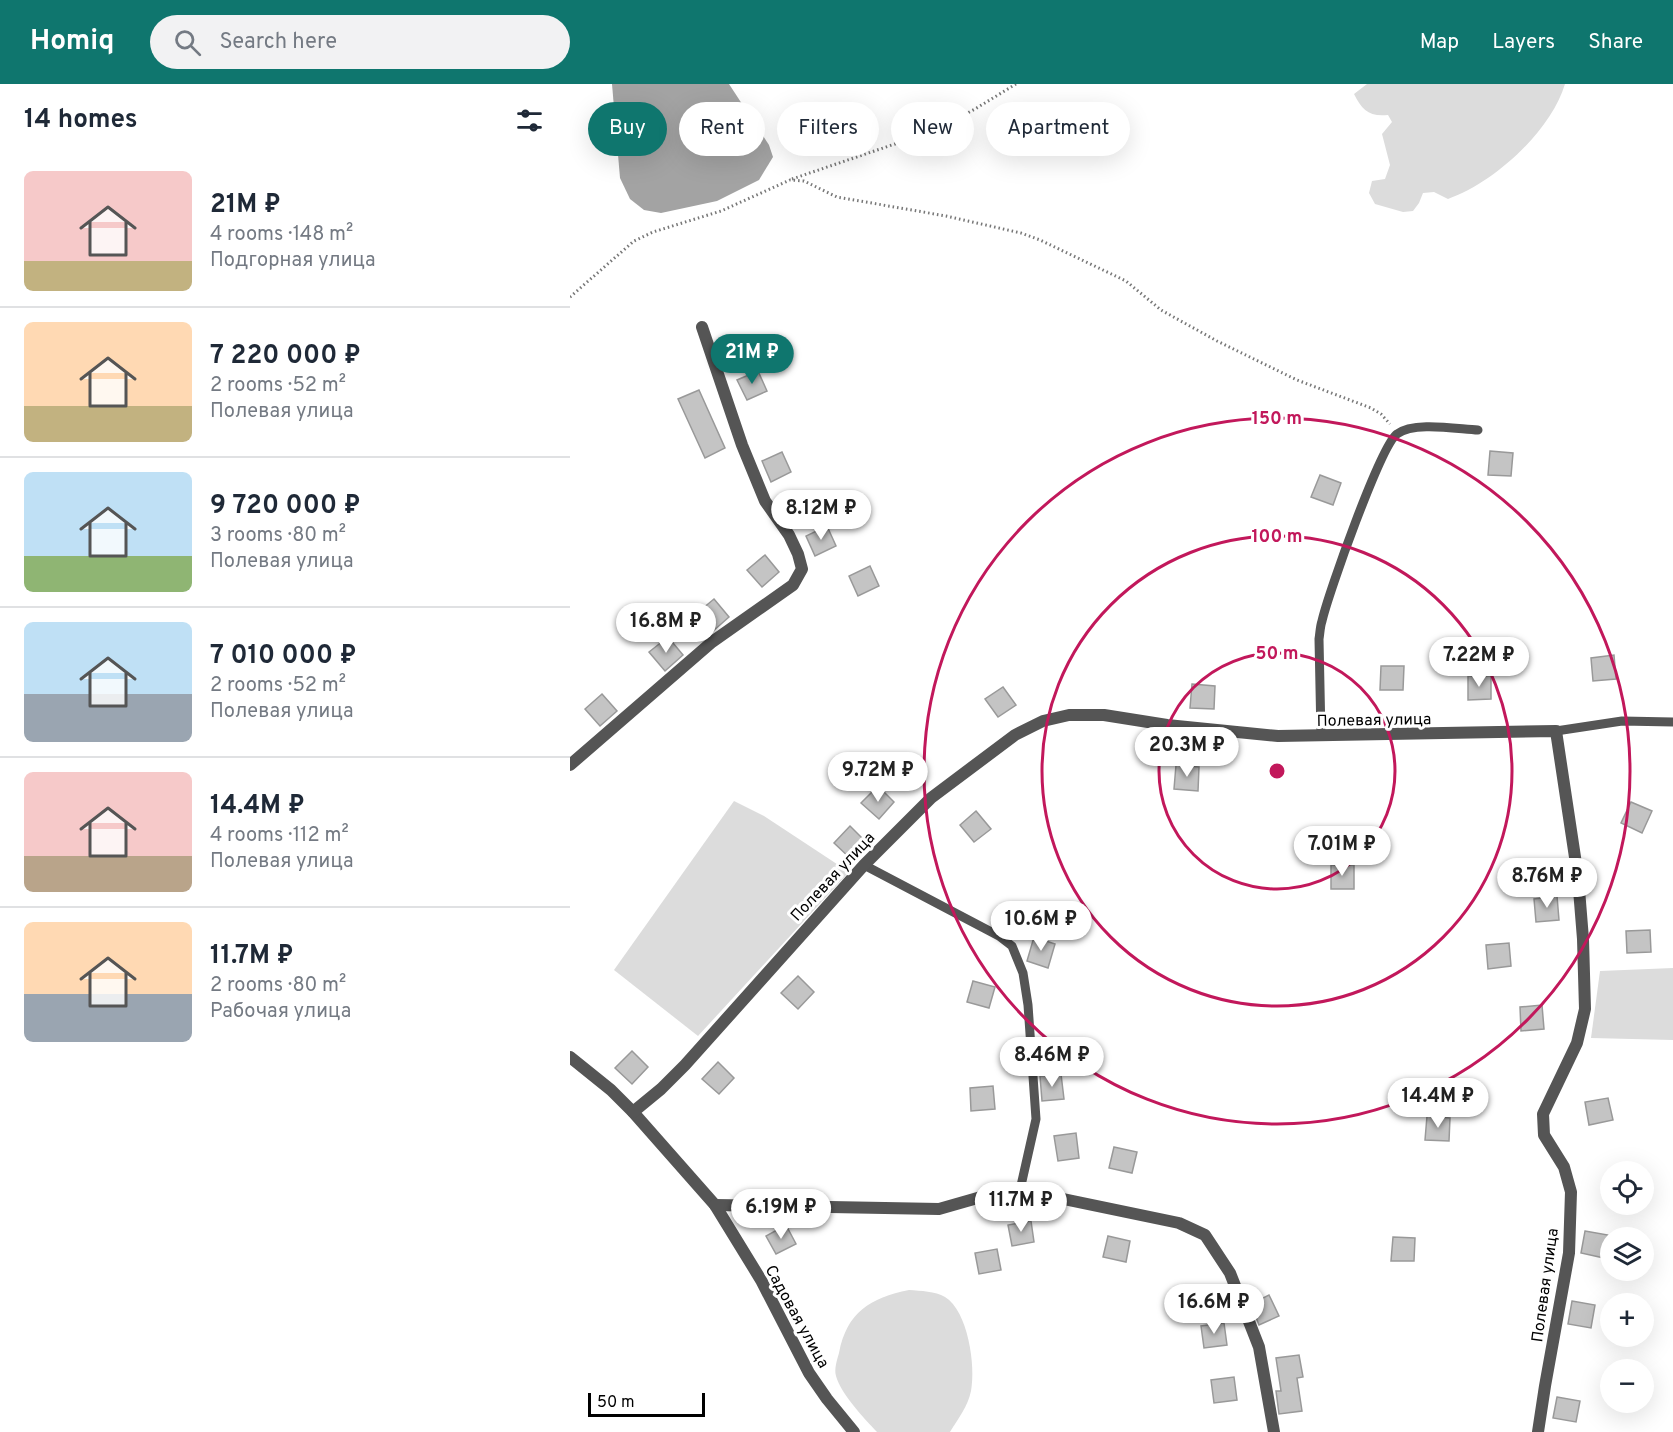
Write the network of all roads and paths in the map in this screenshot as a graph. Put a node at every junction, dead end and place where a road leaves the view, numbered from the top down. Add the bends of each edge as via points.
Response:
1 (1016, 84) edge
2 (790, 180) junction
3 (570, 297) edge
4 (702, 327) dead end
5 (1478, 429) dead end
6 (1395, 435) junction
7 (1673, 722) edge
8 (1556, 731) junction
9 (1321, 736) junction
10 (570, 765) edge
11 (864, 865) junction
12 (570, 1057) edge
13 (633, 1112) junction
14 (1020, 1190) junction
15 (715, 1205) junction
16 (854, 1432) edge
17 (1274, 1432) edge
18 (1538, 1432) edge

1 - 2 path via 936,130
2 - 3 path via 721,211 634,241
2 - 6 path via 804,181 837,197 945,216 1040,240 1126,281 1161,310 1217,341 1380,414
4 - 10 street via 746,457 765,501 789,535 802,570 793,585 712,642
5 - 6 lane via 1422,427
6 - 9 lane via 1380,459 1321,623
7 - 8 lane via 1622,721
8 - 9 street, Полевая улица
8 - 18 street, Полевая улица via 1578,877 1585,1009 1577,1042 1543,1114 1544,1135 1564,1167 1571,1191 1569,1253
9 - 11 street, Полевая улица via 1267,735 1104,715 1043,720 1016,735 931,798
11 - 13 street, Полевая улица via 685,1065
11 - 14 lane via 1012,946 1023,973 1028,1005 1036,1119
12 - 13 street, Садовая улица
13 - 15 street, Садовая улица
14 - 15 street via 939,1209
14 - 17 street via 1179,1223 1205,1235 1230,1273 1259,1347
15 - 16 street, Садовая улица via 761,1280 809,1372

